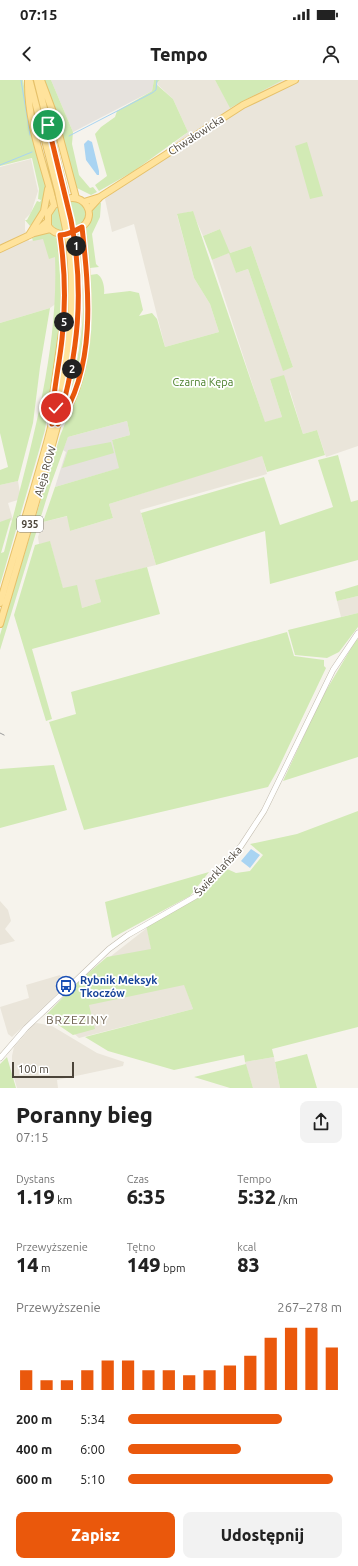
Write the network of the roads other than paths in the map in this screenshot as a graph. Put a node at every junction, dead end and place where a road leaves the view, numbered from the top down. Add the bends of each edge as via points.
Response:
1 (29, 80) edge
2 (37, 80) edge
3 (41, 80) edge
4 (294, 80) edge
5 (48, 183) junction
6 (61, 190) junction
7 (100, 197) junction
8 (76, 198) junction
9 (84, 202) junction
10 (54, 206) junction
11 (89, 209) junction
12 (47, 222) junction
13 (82, 227) junction
14 (50, 229) junction
15 (32, 234) junction
16 (60, 235) junction
17 (0, 249) edge
18 (55, 424) junction
19 (0, 603) edge
20 (0, 624) edge
21 (358, 633) edge
22 (0, 1058) edge

1 - 5 main road via 30,111
1 - 6 main road, Aleja ROW / 935
2 - 6 main road, Aleja ROW / 935
3 - 8 main road via 54,116
4 - 7 main road, Chwałowicka via 243,105
5 - 10 main road
5 - 15 main road via 44,211
6 - 18 main road, Aleja ROW / 935, bridge via 72,243 73,287 71,335
7 - 9 main road, Chwałowicka
7 - 11 main road, Chwałowicka
8 - 9 main road
8 - 10 main road via 68,198
9 - 11 main road
10 - 12 main road via 48,214
11 - 13 main road via 88,219
12 - 14 main road
12 - 15 main road
13 - 16 main road
13 - 18 main road via 88,283 85,340 76,390 68,409
14 - 15 main road
14 - 16 main road
15 - 17 main road
16 - 18 main road via 65,307 52,402
18 - 19 main road, Aleja ROW / 935
18 - 20 main road, Aleja ROW / 935
21 - 22 street, Świerklańska via 333,670 264,810 241,846 196,896 128,935 109,949 26,1028

